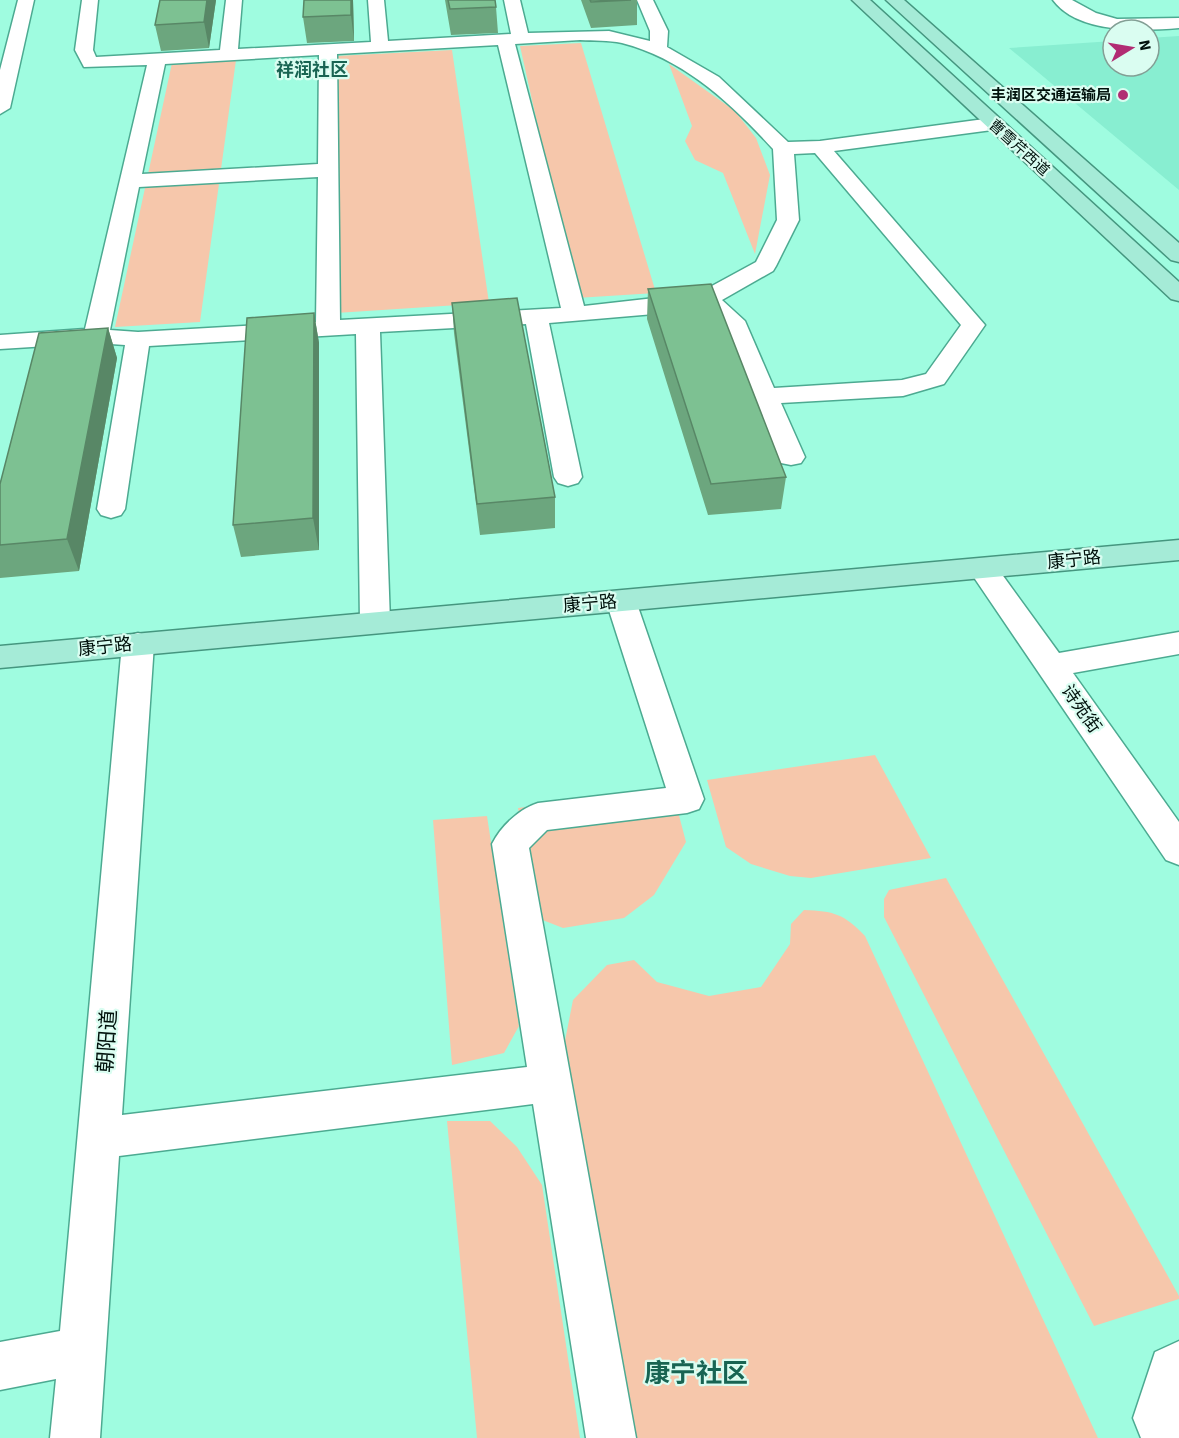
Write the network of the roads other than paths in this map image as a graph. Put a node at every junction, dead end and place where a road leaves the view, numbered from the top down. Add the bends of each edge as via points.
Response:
1 (26, 0) edge
2 (90, 0) edge
3 (234, 0) edge
4 (376, 0) edge
5 (512, 0) edge
6 (645, 0) edge
7 (860, 0) edge
8 (894, 0) edge
9 (1061, 0) edge
10 (1179, 23) edge
11 (513, 39) junction
12 (380, 46) junction
13 (328, 49) junction
14 (658, 49) junction
15 (229, 54) junction
16 (157, 59) junction
17 (0, 108) edge
18 (992, 124) junction
19 (820, 147) junction
20 (783, 148) junction
21 (328, 170) junction
22 (132, 181) junction
23 (1179, 255) edge
24 (1179, 294) edge
25 (706, 299) junction
26 (574, 314) junction
27 (536, 316) junction
28 (368, 325) junction
29 (328, 327) junction
30 (96, 336) junction
31 (138, 339) junction
32 (0, 342) edge
33 (766, 396) junction
34 (791, 457) dead end
35 (568, 477) dead end
36 (111, 509) dead end
37 (1179, 550) edge
38 (983, 569) junction
39 (621, 601) junction
40 (375, 622) junction
41 (1179, 643) edge
42 (138, 644) junction
43 (0, 657) edge
44 (1051, 666) junction
45 (1179, 850) edge
46 (551, 1083) junction
47 (100, 1138) junction
48 (82, 1350) junction
49 (1179, 1365) edge
50 (0, 1366) edge
51 (75, 1438) edge
52 (610, 1438) edge
53 (1166, 1438) edge

1 - 17 street
2 - 16 street via 84,50 90,63
3 - 15 street
4 - 12 street
5 - 11 street
6 - 14 street via 659,31
7 - 18 main road, 曹雪芹西道
8 - 23 main road, 曹雪芹西道
9 - 10 street via 1077,12 1122,27
11 - 12 street
11 - 14 street via 580,35 624,38
11 - 26 street
12 - 13 street
13 - 15 street
13 - 21 street
14 - 20 street via 704,72 748,110
15 - 16 street
16 - 22 street
18 - 19 street
18 - 24 main road, 曹雪芹西道
19 - 20 street
19 - 33 street via 973,325 935,379 903,388
20 - 25 street via 788,220 765,266
21 - 22 street
21 - 29 street
22 - 30 street
25 - 26 street
25 - 33 street via 734,321
26 - 27 street
27 - 28 street
27 - 35 street
28 - 29 street
28 - 40 street
29 - 31 street
30 - 31 street
30 - 32 street
31 - 36 street
33 - 34 street
37 - 38 main road, 康宁路
38 - 39 main road, 康宁路
38 - 44 street, 诗苑街
39 - 40 main road, 康宁路
39 - 46 street via 687,799 538,818 510,844
40 - 42 main road, 康宁路
41 - 44 street
42 - 43 main road, 康宁路
42 - 47 street, 朝阳道
44 - 45 street, 诗苑街
46 - 47 street
46 - 52 street
47 - 48 street, 朝阳道
48 - 50 street
48 - 51 street, 朝阳道
49 - 53 street via 1172,1369 1157,1418

